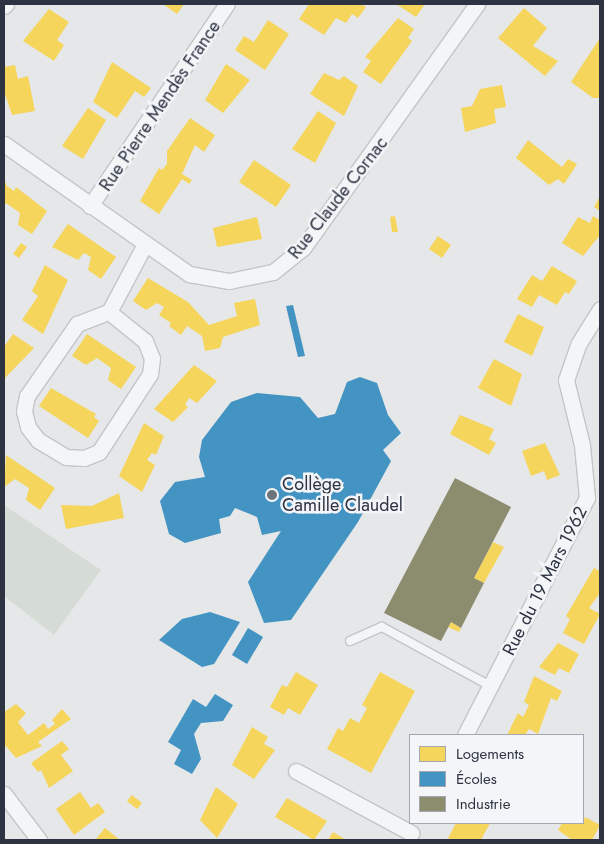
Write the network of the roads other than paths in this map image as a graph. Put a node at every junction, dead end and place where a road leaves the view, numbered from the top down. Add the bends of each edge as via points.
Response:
1 (227, 4) edge
2 (477, 4) edge
3 (4, 144) edge
4 (90, 206) junction
5 (144, 246) junction
6 (600, 309) edge
7 (108, 312) junction
8 (595, 489) edge
9 (350, 641) dead end
10 (492, 687) junction
11 (466, 734) edge
12 (296, 771) dead end
13 (4, 794) edge
14 (411, 832) edge
15 (39, 840) edge

1 - 4 street, Rue Pierre Mendès France
2 - 5 street, Rue Claude Cornac via 410,104 289,263 264,274 208,280
3 - 4 street, Rue Claude Cornac
4 - 5 street, Rue Claude Cornac
5 - 7 street
6 - 8 street, Rue du 19 Mars 1962 via 578,343 566,380
7 - 7 street via 77,324 27,396 24,411 28,427 38,440 66,457 84,458 99,452 150,374 152,358 145,341
8 - 10 street, Rue du 19 Mars 1962
9 - 10 lane via 382,627
10 - 11 street, Rue du 19 Mars 1962
12 - 14 street
13 - 15 street

